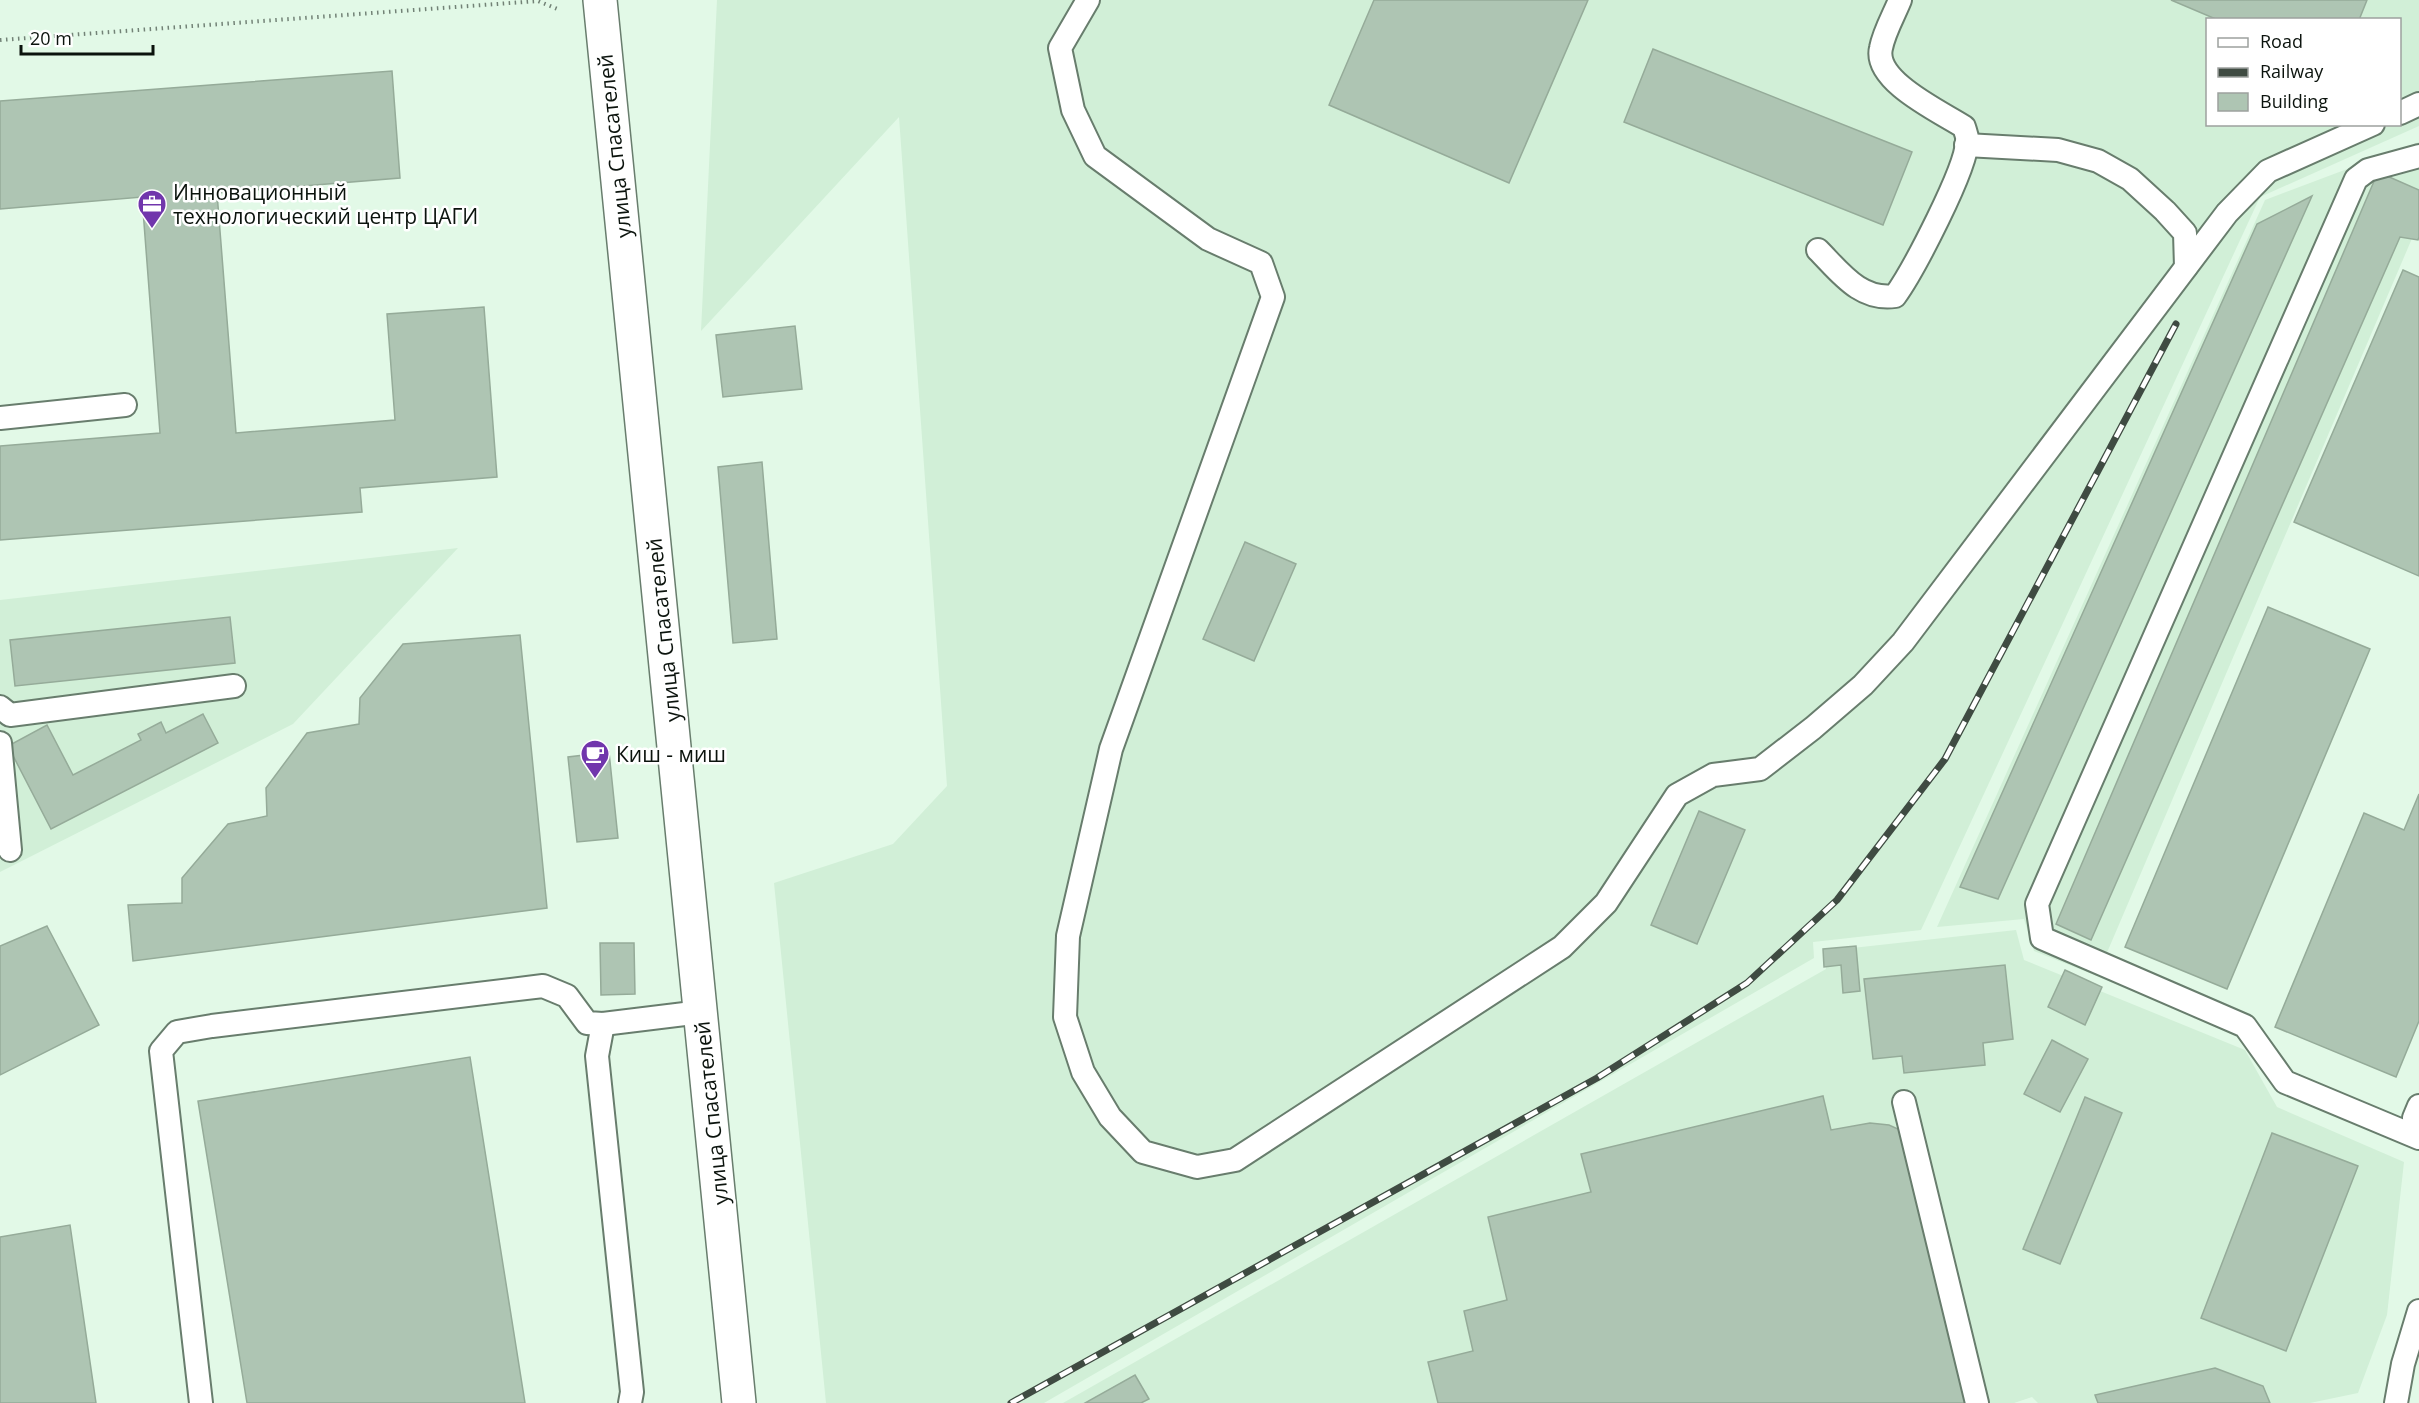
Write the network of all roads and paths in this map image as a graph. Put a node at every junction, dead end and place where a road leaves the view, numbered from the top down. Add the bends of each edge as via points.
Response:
1 (600, 0) edge
2 (1088, 0) edge
3 (1900, 0) edge
4 (564, 18) dead end
5 (0, 40) edge
6 (2419, 104) edge
7 (2401, 113) edge
8 (2369, 126) edge
9 (1966, 145) junction
10 (2419, 156) edge
11 (1818, 250) dead end
12 (2186, 267) junction
13 (125, 405) dead end
14 (0, 418) edge
15 (234, 686) dead end
16 (0, 707) edge
17 (0, 743) edge
18 (10, 850) dead end
19 (701, 1012) junction
20 (603, 1024) junction
21 (1904, 1102) dead end
22 (2419, 1106) edge
23 (2417, 1137) edge
24 (2419, 1311) edge
25 (201, 1403) edge
26 (630, 1403) edge
27 (739, 1403) edge
28 (1977, 1403) edge
29 (2396, 1403) edge

1 - 19 street, улица Спасателей
2 - 12 lane via 1060,48 1073,110 1095,156 1208,239 1261,263 1273,297 1111,749 1068,936 1065,1017 1083,1072 1110,1117 1143,1152 1197,1167 1235,1160 1562,946 1606,903 1677,795 1713,775 1760,769 1863,685 1903,642
3 - 9 lane via 1880,49 1881,63 1898,85 1964,127
4 - 5 path via 559,9 537,1
6 - 7 lane
8 - 12 lane via 2268,171 2227,213
9 - 11 lane via 1964,159 1922,251 1895,296 1881,298 1859,291
9 - 12 lane via 2058,150 2098,161 2130,179 2185,233
10 - 23 lane via 2368,171 2356,179 2037,904 2042,938 2245,1026 2285,1082
13 - 14 lane
15 - 16 lane via 10,715
17 - 18 lane
19 - 20 lane
19 - 27 street, улица Спасателей
20 - 25 lane via 587,1023 567,996 543,986 177,1032 161,1051
20 - 26 lane via 597,1056 632,1392
21 - 28 lane
22 - 23 lane via 2414,1118
24 - 29 lane

